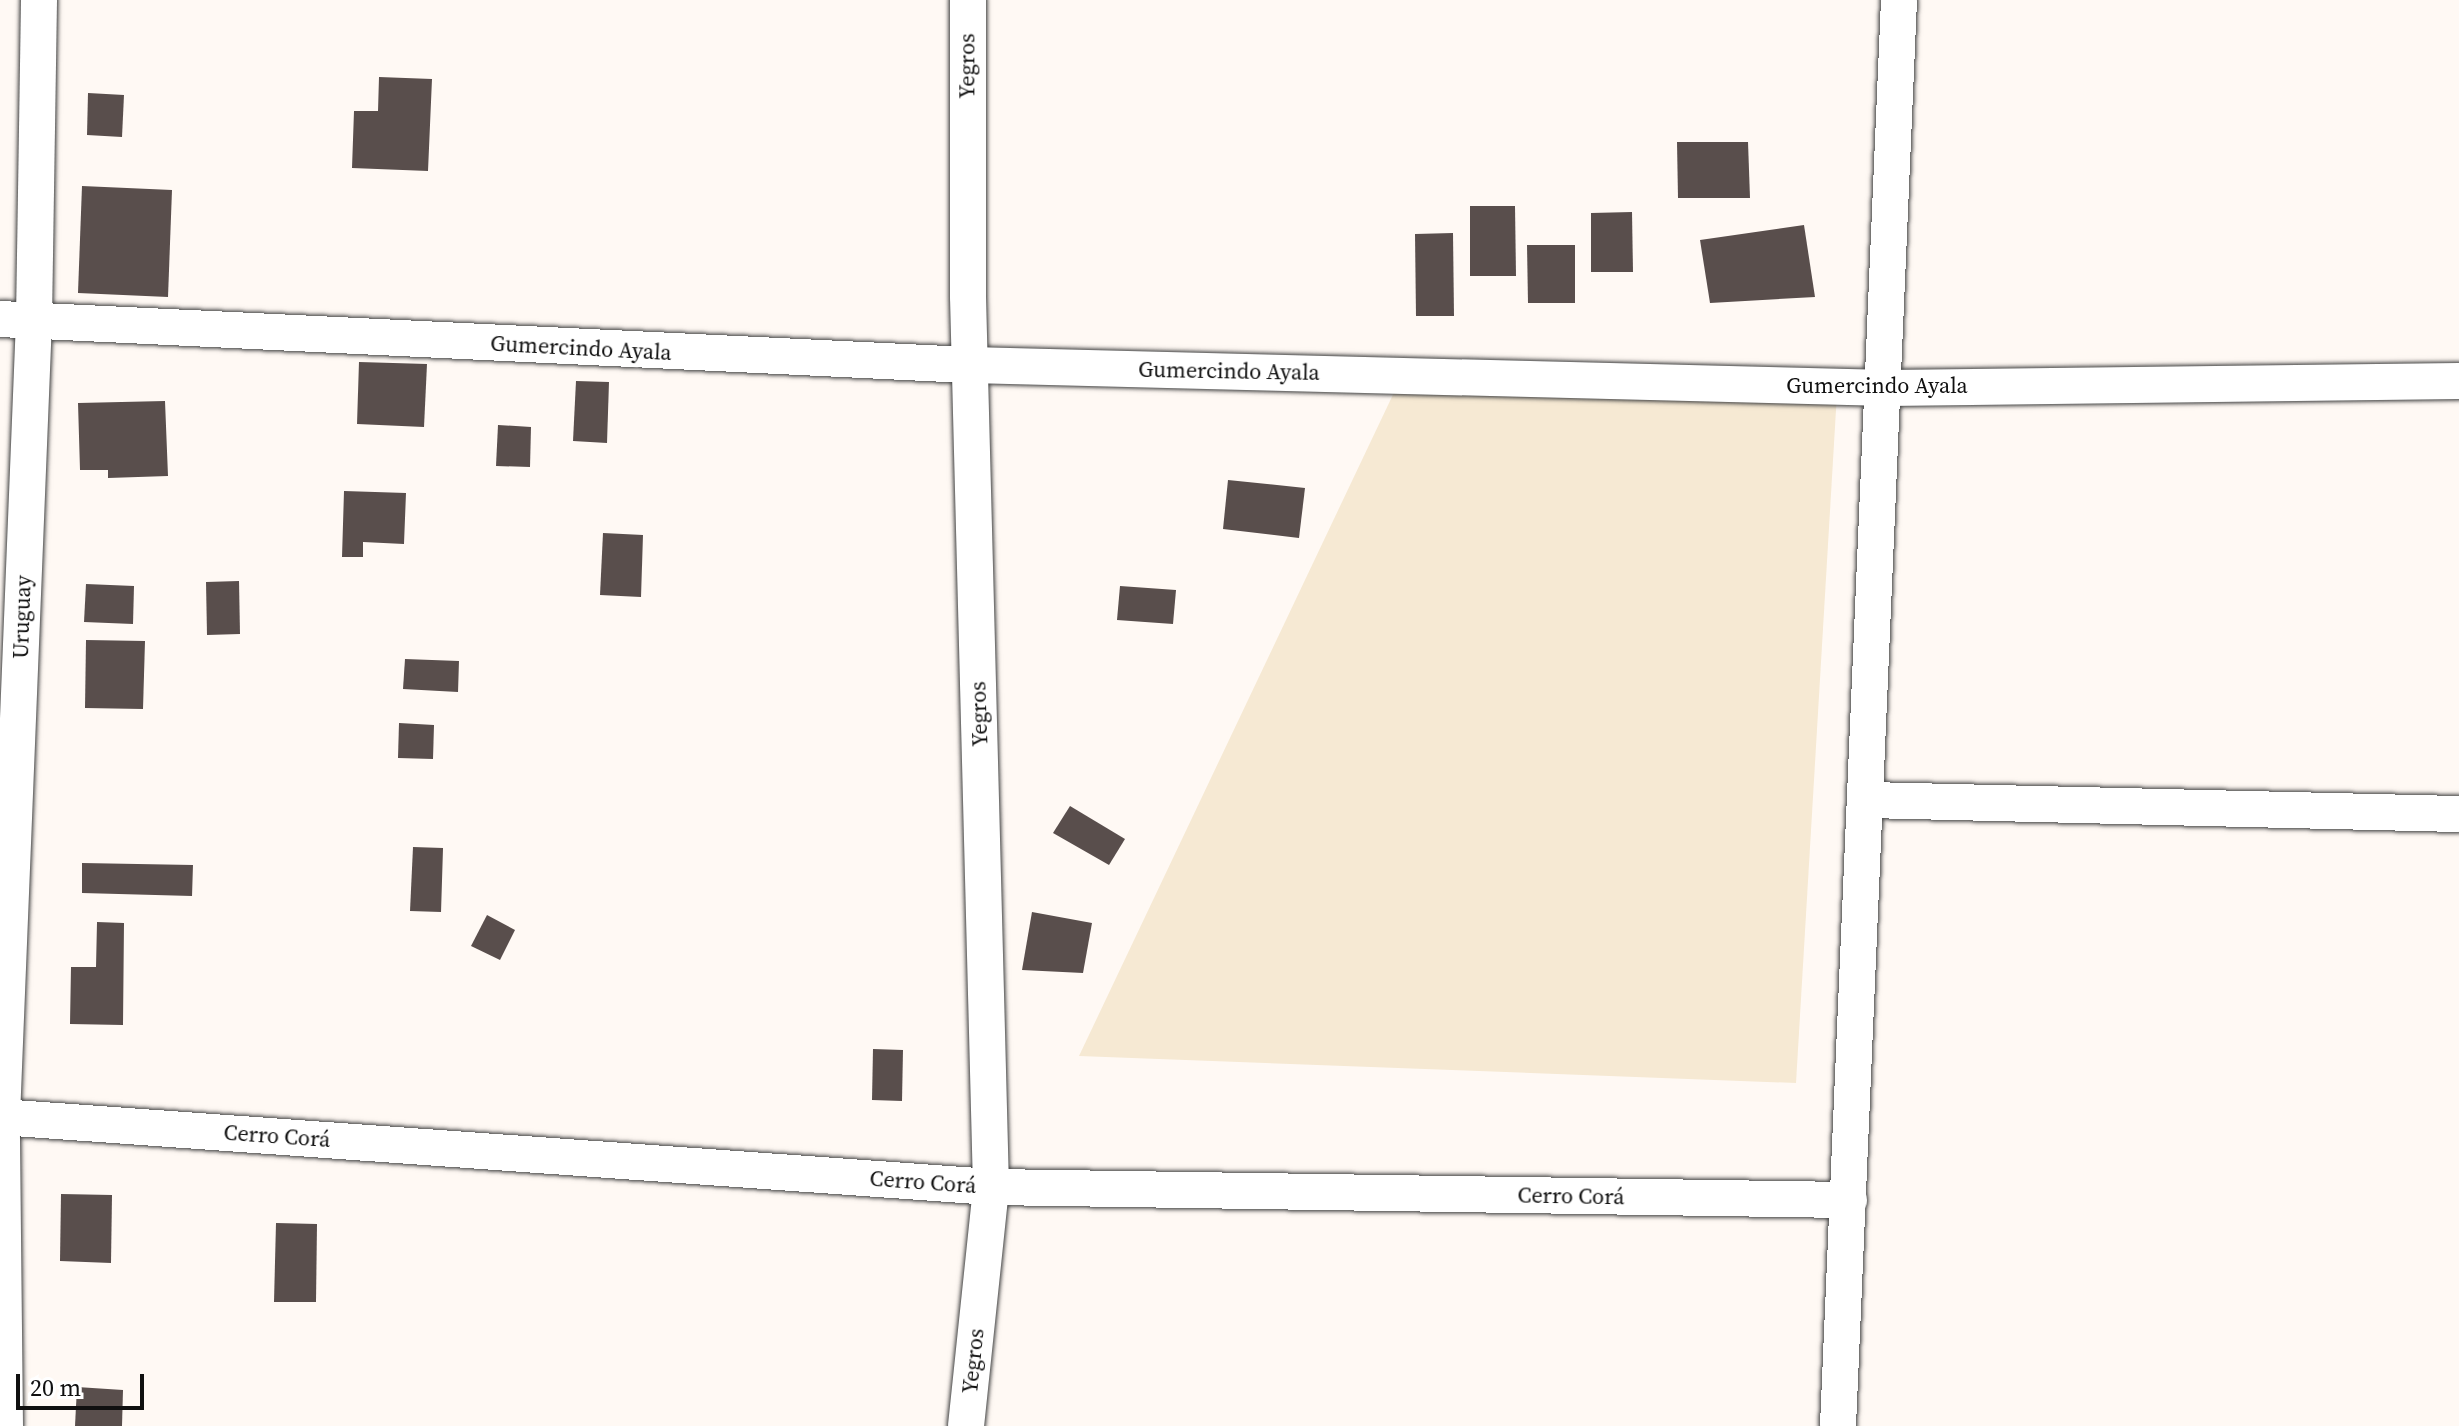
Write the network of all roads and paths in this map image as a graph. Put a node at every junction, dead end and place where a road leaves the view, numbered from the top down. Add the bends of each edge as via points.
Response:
1 (39, 0) edge
2 (968, 0) edge
3 (1899, 0) edge
4 (17, 319) edge
5 (970, 365) junction
6 (2459, 381) edge
7 (1888, 388) junction
8 (1868, 800) junction
9 (2459, 814) edge
10 (1, 1117) edge
11 (991, 1187) junction
12 (1849, 1200) junction
13 (5, 1426) edge
14 (966, 1426) edge
15 (1838, 1426) edge

1 - 4 street, Uruguay
2 - 5 street, Yegros
3 - 7 street
4 - 5 street, Gumercindo Ayala
4 - 10 street, Uruguay
5 - 7 street, Gumercindo Ayala
5 - 11 street, Yegros
6 - 7 street, Gumercindo Ayala
7 - 8 street
8 - 9 street
8 - 12 street
10 - 11 street, Cerro Corá
10 - 13 street, Uruguay
11 - 12 street, Cerro Corá
11 - 14 street, Yegros
12 - 15 street

